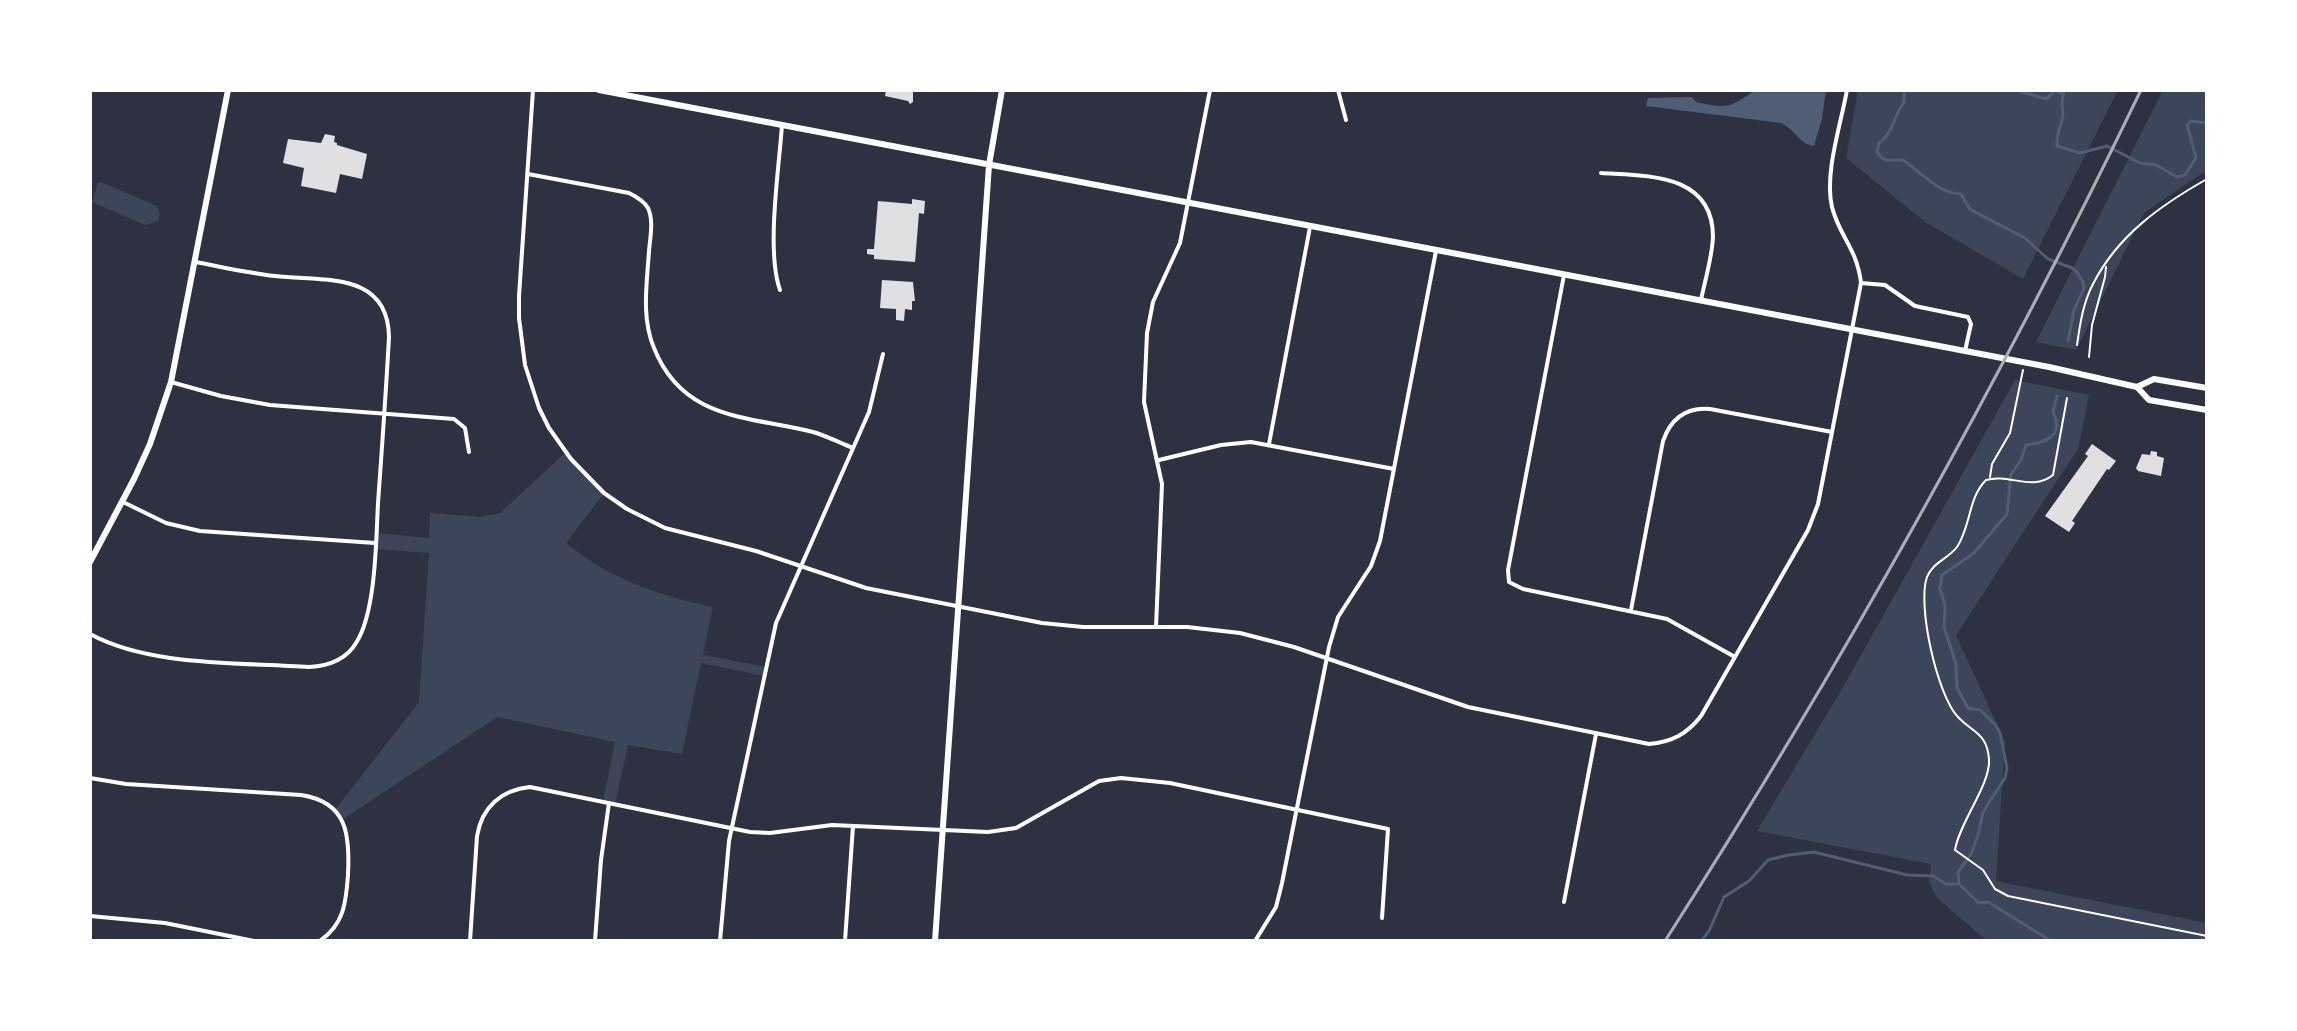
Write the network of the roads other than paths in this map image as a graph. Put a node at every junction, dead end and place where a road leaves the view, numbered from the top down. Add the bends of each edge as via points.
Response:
1 (228, 90) edge
2 (533, 90) edge
3 (599, 90) edge
4 (1002, 90) edge
5 (1210, 90) edge
6 (1338, 90) edge
7 (1847, 90) edge
8 (1346, 120) dead end
9 (782, 125) junction
10 (989, 165) junction
11 (1601, 173) dead end
12 (527, 174) junction
13 (1189, 201) junction
14 (1310, 225) junction
15 (1436, 249) junction
16 (196, 262) junction
17 (1565, 273) junction
18 (1861, 283) junction
19 (780, 290) dead end
20 (1701, 300) junction
21 (1852, 329) junction
22 (1965, 351) junction
23 (883, 354) dead end
24 (171, 382) junction
25 (2137, 387) junction
26 (2207, 388) edge
27 (2207, 410) edge
28 (384, 413) junction
29 (1832, 432) junction
30 (1269, 444) junction
31 (853, 448) junction
32 (469, 452) dead end
33 (1159, 460) junction
34 (1394, 469) junction
35 (123, 502) junction
36 (375, 543) junction
37 (90, 562) edge
38 (800, 566) junction
39 (958, 607) junction
40 (1631, 610) junction
41 (1156, 627) junction
42 (90, 634) edge
43 (1735, 657) junction
44 (1327, 658) junction
45 (1596, 734) junction
46 (90, 778) edge
47 (609, 803) junction
48 (1296, 810) junction
49 (853, 826) junction
50 (731, 829) junction
51 (943, 832) junction
52 (1564, 902) dead end
53 (90, 916) edge
54 (1382, 918) dead end
55 (254, 941) edge
56 (320, 941) edge
57 (470, 941) edge
58 (595, 941) edge
59 (720, 941) edge
60 (845, 941) edge
61 (935, 941) edge
62 (1255, 941) edge

1 - 16 main road
2 - 12 street
3 - 9 main road
4 - 10 main road
5 - 13 street
6 - 8 street
7 - 18 street via 1830,199 1857,260
9 - 10 main road
9 - 19 street via 774,252
10 - 13 main road
10 - 39 main road
11 - 20 street via 1668,179 1697,196 1709,216 1713,238
12 - 31 street via 629,193 643,201 651,224 649,334 668,374 692,397 721,413 814,433
12 - 38 street via 519,318 525,365 560,445 586,476 636,514 686,536
13 - 14 main road
13 - 33 street via 1180,243 1153,302 1147,333 1144,402
14 - 15 main road
14 - 30 street
15 - 17 main road
15 - 34 street
16 - 24 main road
16 - 28 street via 341,281 375,297 389,326
17 - 20 main road
17 - 40 street via 1509,582
18 - 21 street
18 - 22 street via 1885,285 1915,306 1968,317
20 - 21 main road
21 - 22 main road
21 - 29 street
22 - 25 main road
23 - 31 street via 874,398
24 - 28 street via 246,402
24 - 35 main road
25 - 26 main road via 2154,379
25 - 27 main road via 2149,400
28 - 32 street via 454,419 465,428
28 - 36 street
29 - 40 street via 1700,408 1675,419 1663,441
29 - 43 street via 1814,518
30 - 33 street via 1235,443
30 - 34 street
31 - 38 street
33 - 41 street
34 - 44 street via 1380,541 1371,566 1338,617
35 - 36 street via 166,523 200,531
35 - 37 main road
36 - 42 street via 361,635 349,653 320,667 150,656
38 - 39 street via 866,588
38 - 50 street via 771,642
39 - 41 street via 1064,626
39 - 51 main road
40 - 43 street via 1667,619
41 - 44 street via 1240,633
43 - 45 street via 1694,725 1674,739 1639,743
44 - 45 street via 1468,707
44 - 48 street
45 - 52 street
46 - 56 street via 301,795 334,811 346,829 349,851 344,910
47 - 50 street
47 - 57 street via 541,788 509,791 492,803 477,836
47 - 58 street
48 - 51 street via 1121,778 1099,781 1016,828
48 - 54 street via 1388,829
48 - 62 street via 1276,907
49 - 50 street via 770,833
49 - 51 street
49 - 60 street
50 - 59 street
51 - 61 main road
53 - 55 street via 151,921

